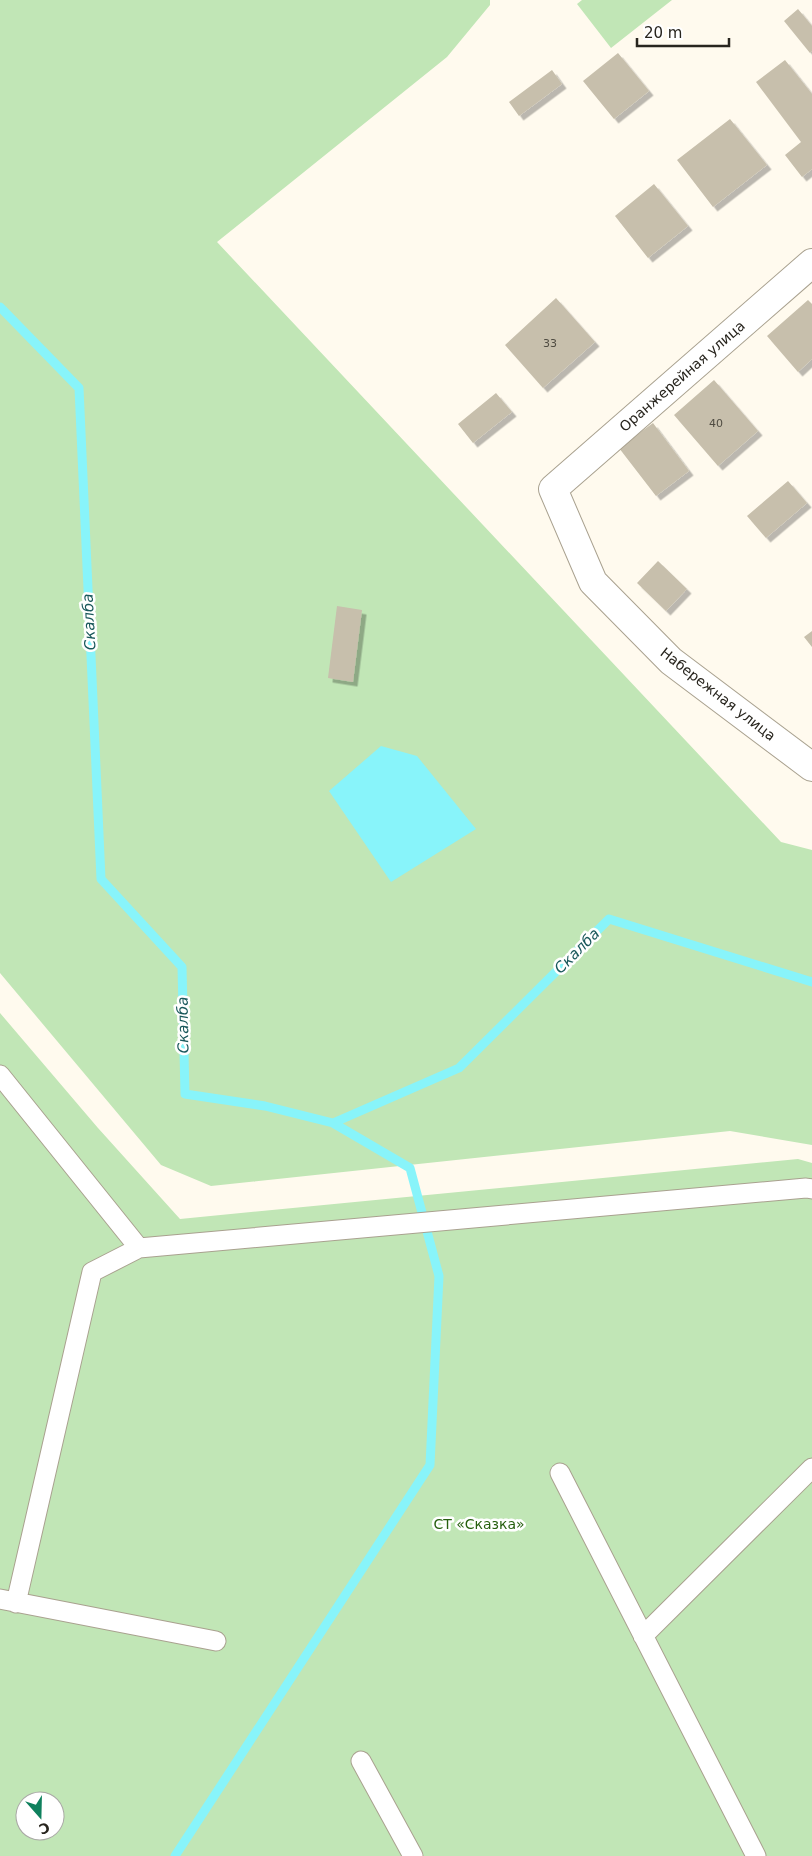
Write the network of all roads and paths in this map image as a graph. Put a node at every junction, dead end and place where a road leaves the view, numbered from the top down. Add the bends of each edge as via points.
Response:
1 (812, 263) edge
2 (553, 489) joint
3 (812, 768) edge
4 (0, 1075) edge
5 (812, 1189) edge
6 (139, 1248) junction
7 (812, 1468) edge
8 (560, 1473) dead end
9 (8, 1601) edge
10 (644, 1636) junction
11 (216, 1641) dead end
12 (361, 1761) dead end
13 (412, 1856) edge
14 (756, 1856) edge

1 - 2 street, Оранжерейная улица
2 - 3 street, Набережная улица via 593,582 671,661
4 - 6 lane
5 - 6 lane
6 - 9 lane via 92,1272
7 - 10 lane
8 - 10 lane
9 - 11 lane
10 - 14 lane
12 - 13 lane

